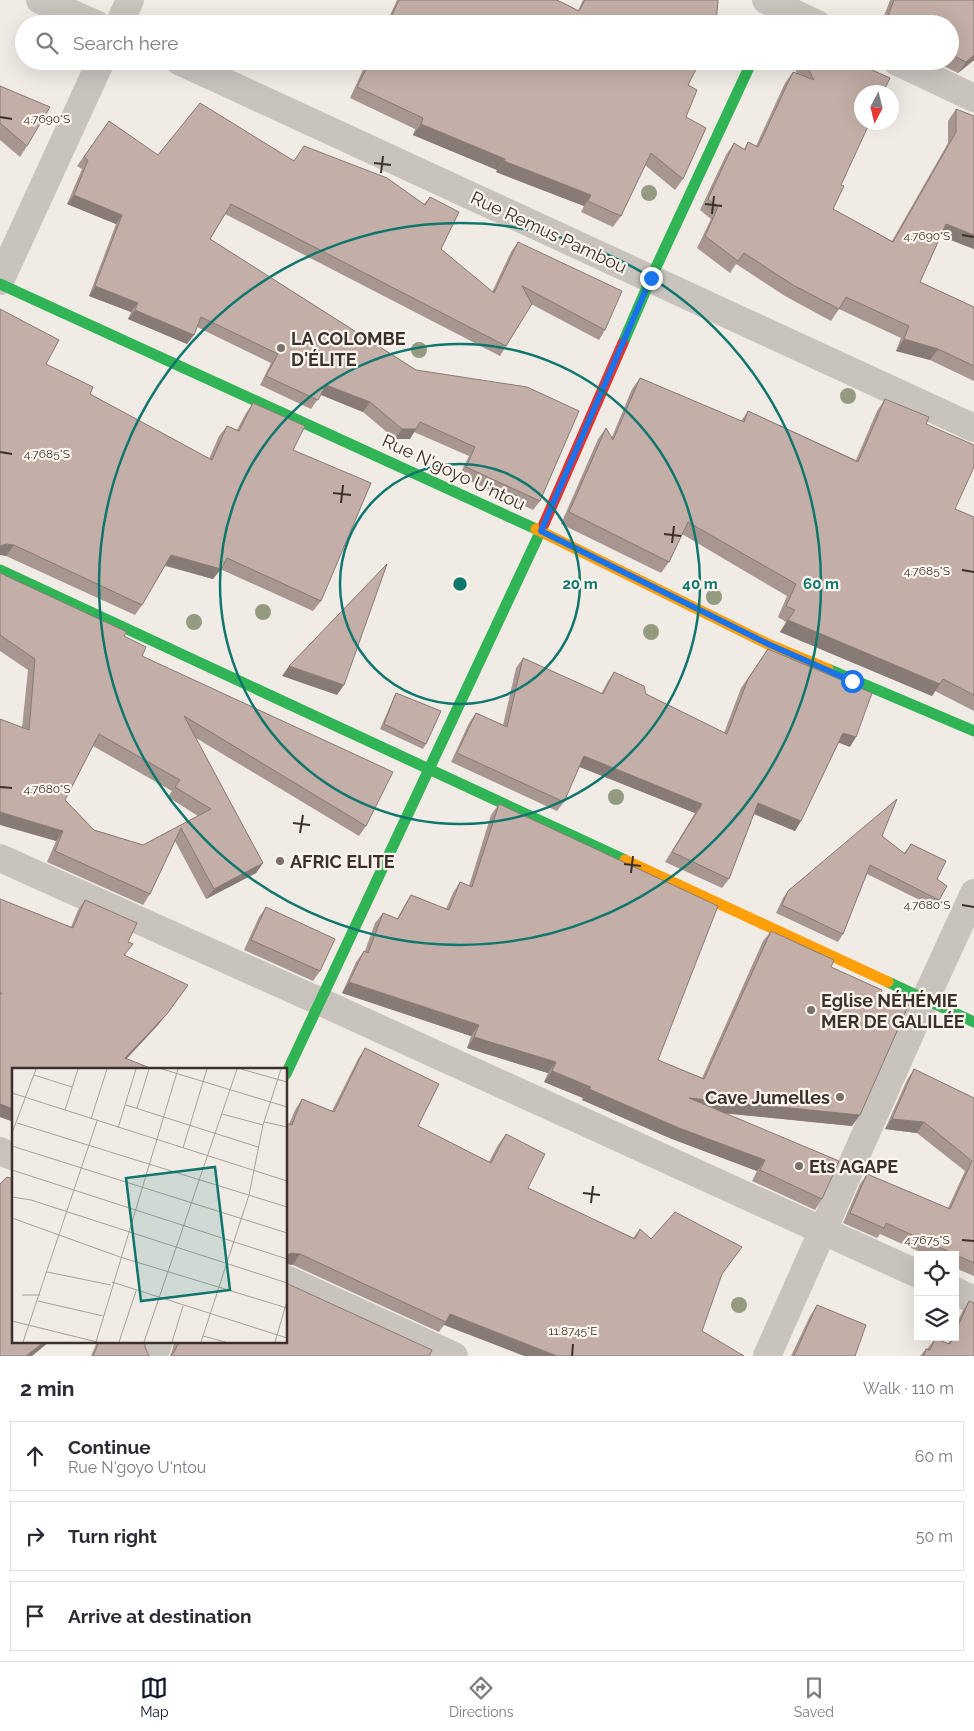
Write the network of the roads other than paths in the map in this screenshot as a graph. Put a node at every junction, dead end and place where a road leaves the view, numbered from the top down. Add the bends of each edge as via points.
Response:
1 (40, 0) edge
2 (130, 0) edge
3 (774, 7) edge
4 (75, 15) edge
5 (122, 15) edge
6 (794, 15) edge
7 (97, 70) edge
8 (199, 70) edge
9 (748, 70) edge
10 (915, 70) edge
11 (974, 98) edge
12 (651, 278) junction
13 (0, 283) edge
14 (974, 428) edge
15 (541, 531) junction
16 (0, 570) edge
17 (974, 731) edge
18 (430, 770) junction
19 (0, 858) edge
20 (974, 893) edge
21 (925, 1000) junction
22 (321, 1002) junction
23 (974, 1022) edge
24 (288, 1070) edge
25 (0, 1151) edge
26 (12, 1156) edge
27 (823, 1230) junction
28 (914, 1272) edge
29 (288, 1280) edge
30 (959, 1293) edge
31 (974, 1300) edge
32 (158, 1344) edge
33 (153, 1356) edge
34 (454, 1356) edge
35 (767, 1356) edge

1 - 4 street
2 - 5 street
3 - 6 street
7 - 13 street
8 - 12 street, Rue Remus Pambou
9 - 12 street
10 - 11 street
12 - 14 street, Rue Remus Pambou
12 - 15 street
13 - 15 street, Rue N'goyo U'ntou
15 - 17 street, Rue N'goyo U'ntou via 768,644
15 - 18 street
16 - 18 street
18 - 21 street
18 - 22 street
19 - 22 street
20 - 21 street
21 - 23 street
21 - 27 street
22 - 24 street
22 - 27 street
25 - 26 street
27 - 28 street
27 - 35 street
29 - 34 street
30 - 31 street
32 - 33 street

